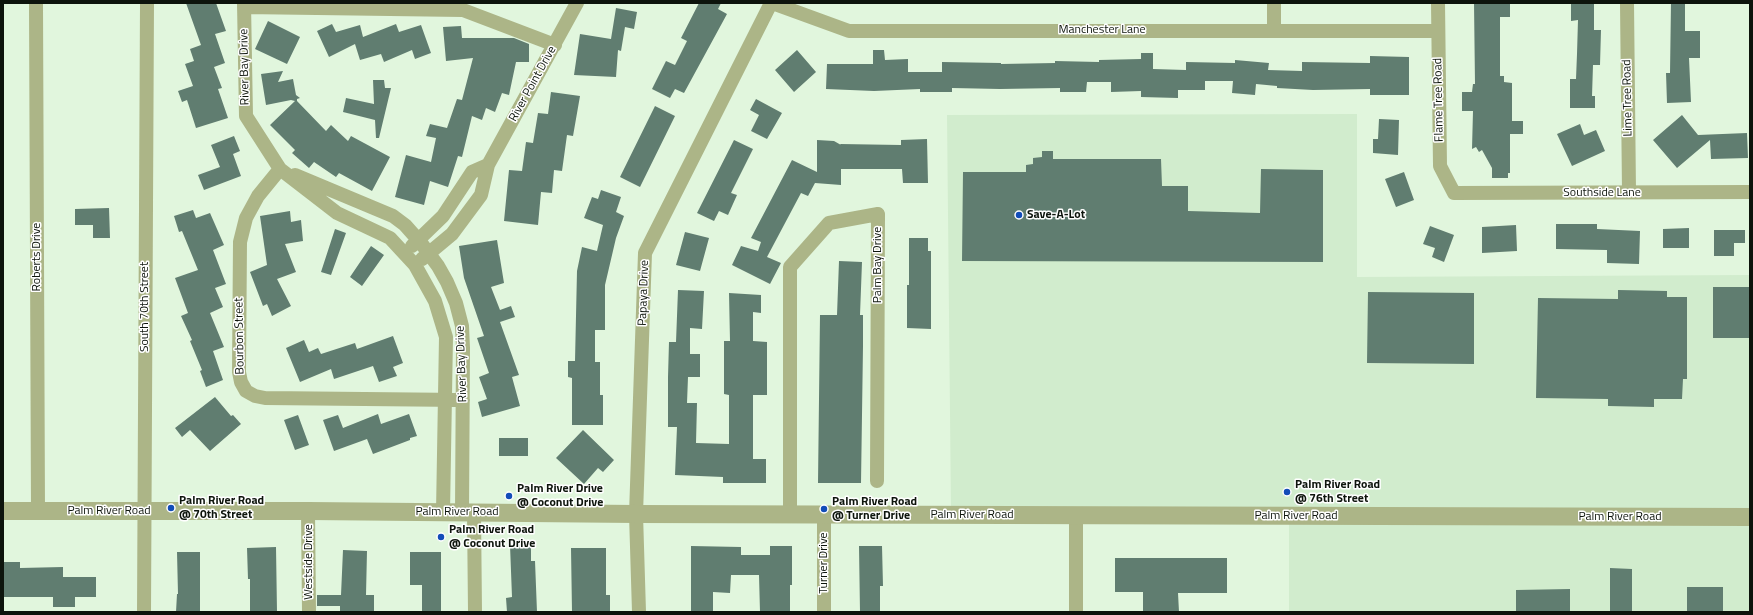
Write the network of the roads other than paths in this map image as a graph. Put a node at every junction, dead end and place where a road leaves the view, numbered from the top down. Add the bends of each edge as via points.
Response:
1 (36, 3) edge
2 (147, 3) edge
3 (577, 3) edge
4 (771, 3) edge
5 (1274, 3) edge
6 (1438, 3) edge
7 (1627, 3) edge
8 (244, 5) edge
9 (1274, 30) junction
10 (1437, 31) junction
11 (555, 45) junction
12 (488, 165) junction
13 (280, 169) junction
14 (1629, 192) junction
15 (1750, 192) edge
16 (1454, 193) joint
17 (418, 240) junction
18 (429, 253) junction
19 (404, 254) junction
20 (415, 265) junction
21 (445, 400) junction
22 (463, 400) junction
23 (877, 481) dead end
24 (144, 510) junction
25 (3, 511) edge
26 (38, 511) junction
27 (308, 511) junction
28 (442, 512) junction
29 (468, 512) junction
30 (636, 514) junction
31 (790, 514) junction
32 (824, 515) junction
33 (1076, 516) junction
34 (1750, 517) edge
35 (144, 612) edge
36 (309, 612) edge
37 (475, 612) edge
38 (639, 612) edge
39 (824, 612) edge
40 (1076, 612) edge

1 - 26 street, Roberts Drive
2 - 24 street, South 70th Street
3 - 11 street, River Point Drive
4 - 9 street, Manchester Lane via 849,30
4 - 30 street, Papaya Drive via 645,253
5 - 9 street
6 - 10 street, Flame Tree Road
7 - 14 street, Lime Tree Road
8 - 11 street via 463,10
8 - 13 street, River Bay Drive via 246,116
9 - 10 street, Manchester Lane
10 - 16 street, Flame Tree Road via 1440,166
11 - 12 street, River Point Drive
12 - 17 street via 472,172 443,216
12 - 18 street, River Point Drive via 481,195 452,234
13 - 17 street, River Bay Drive via 393,216
13 - 19 street, River Bay Drive via 337,213 390,238
13 - 21 street, Bourbon Street via 258,196 246,218 240,242 239,372 246,391 265,398
14 - 15 street, Southside Lane
14 - 16 street, Southside Lane
17 - 18 street, River Bay Drive
17 - 19 street
18 - 20 street, River Point Drive
18 - 22 street, River Bay Drive via 447,282 462,326
19 - 20 street, River Bay Drive
20 - 21 street, River Bay Drive via 435,301 446,337
21 - 22 street, Bourbon Street
21 - 28 street, River Bay Drive
22 - 29 street, River Bay Drive
23 - 31 street, Palm Bay Drive via 878,214 829,223 790,268
24 - 26 street, Palm River Road
24 - 27 street, Palm River Road
24 - 35 street, South 70th Street
25 - 26 street, Palm River Road
27 - 28 street, Palm River Road
27 - 36 street, Westside Drive
28 - 29 street, Palm River Road
29 - 30 street, Palm River Road
29 - 37 street, River Bay Drive
30 - 31 street, Palm River Road
30 - 38 street, Papaya Drive
31 - 32 street, Palm River Road
32 - 33 street, Palm River Road
32 - 39 street, Turner Drive
33 - 34 street, Palm River Road
33 - 40 street

